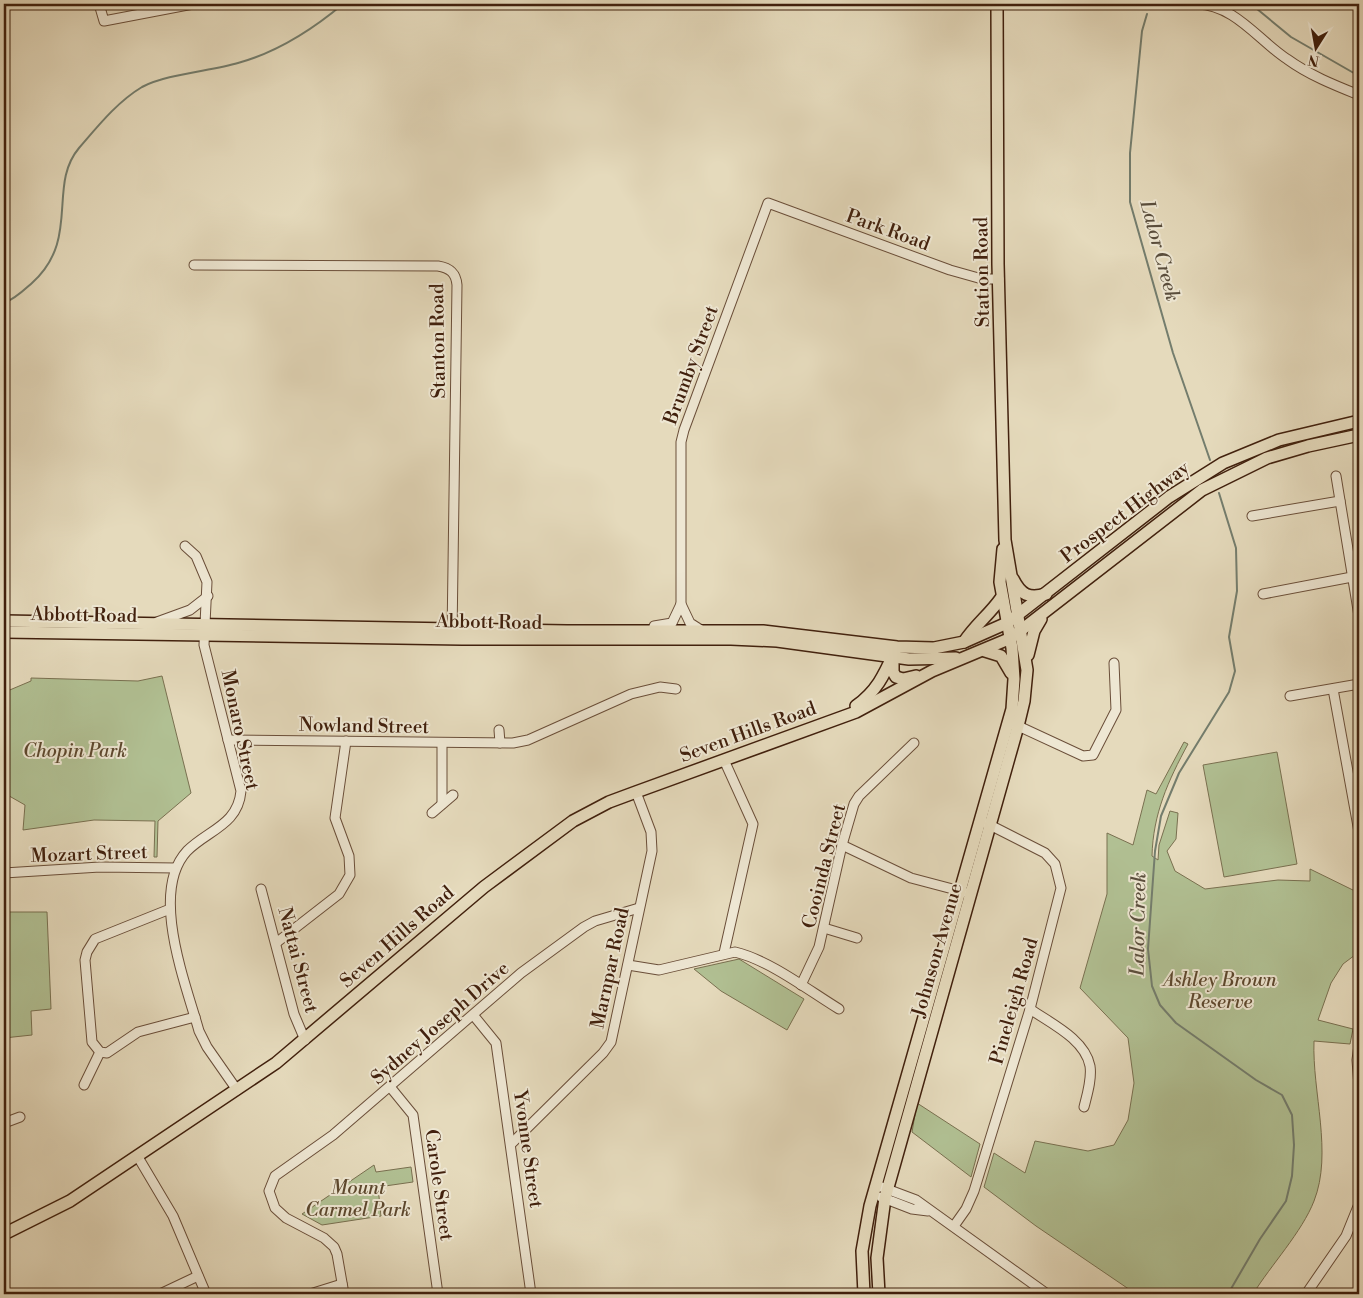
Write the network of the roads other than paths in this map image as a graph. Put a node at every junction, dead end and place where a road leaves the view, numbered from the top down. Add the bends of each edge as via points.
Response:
1 (99, 4) edge
2 (193, 4) edge
3 (979, 4) edge
4 (996, 4) edge
5 (1158, 4) edge
6 (1197, 4) edge
7 (1359, 95) edge
8 (768, 203) joint
9 (194, 265) dead end
10 (999, 279) junction
11 (1359, 421) edge
12 (1359, 435) edge
13 (1336, 476) dead end
14 (1340, 501) junction
15 (1252, 516) dead end
16 (1005, 540) junction
17 (184, 546) dead end
18 (1010, 573) junction
19 (1352, 577) junction
20 (1047, 594) junction
21 (1262, 594) dead end
22 (208, 596) junction
23 (1001, 598) junction
24 (682, 604) junction
25 (1046, 612) junction
26 (1018, 616) junction
27 (1359, 616) edge
28 (4, 621) edge
29 (1007, 623) junction
30 (155, 624) junction
31 (204, 630) junction
32 (626, 631) junction
33 (705, 631) junction
34 (4, 632) edge
35 (452, 634) junction
36 (1016, 635) junction
37 (964, 642) junction
38 (985, 651) junction
39 (895, 652) junction
40 (972, 656) junction
41 (1114, 662) dead end
42 (1027, 670) junction
43 (932, 672) junction
44 (1014, 679) junction
45 (1359, 684) edge
46 (676, 689) dead end
47 (1333, 689) junction
48 (1290, 696) dead end
49 (840, 717) junction
50 (1013, 724) junction
51 (499, 730) dead end
52 (228, 740) junction
53 (346, 741) junction
54 (500, 743) junction
55 (914, 743) dead end
56 (442, 744) junction
57 (724, 760) junction
58 (636, 792) junction
59 (454, 794) dead end
60 (442, 804) junction
61 (432, 813) dead end
62 (985, 823) junction
63 (1359, 832) edge
64 (842, 845) junction
65 (176, 868) junction
66 (4, 874) edge
67 (261, 889) dead end
68 (966, 893) junction
69 (639, 908) junction
70 (170, 909) junction
71 (824, 928) junction
72 (857, 938) dead end
73 (276, 943) junction
74 (724, 953) junction
75 (628, 965) junction
76 (801, 985) junction
77 (839, 1009) dead end
78 (1030, 1009) junction
79 (474, 1016) junction
80 (195, 1017) junction
81 (305, 1040) junction
82 (1359, 1045) edge
83 (100, 1052) junction
84 (84, 1085) dead end
85 (1359, 1086) edge
86 (391, 1088) junction
87 (237, 1090) junction
88 (1084, 1108) dead end
89 (20, 1117) dead end
90 (4, 1123) edge
91 (511, 1144) junction
92 (138, 1157) junction
93 (874, 1190) junction
94 (886, 1194) junction
95 (1359, 1204) edge
96 (954, 1226) junction
97 (4, 1234) edge
98 (198, 1276) junction
99 (342, 1284) junction
100 (160, 1294) edge
101 (206, 1294) edge
102 (310, 1294) edge
103 (344, 1294) edge
104 (438, 1294) edge
105 (531, 1294) edge
106 (864, 1294) edge
107 (879, 1294) edge
108 (1047, 1294) edge
109 (1306, 1294) edge

1 - 2 street via 104,22
3 - 4 street
4 - 5 street
4 - 10 main road, Station Road
6 - 7 street via 1228,12 1286,59
8 - 10 street, Park Road via 950,270 982,279
8 - 24 street, Brumby Street via 684,430 680,474
9 - 35 street, Stanton Road via 438,266 446,267 454,274 457,285
10 - 16 main road, Station Road
11 - 20 main road, Prospect Highway via 1279,440 1245,452 1197,478
12 - 25 main road, Prospect Highway via 1287,451 1226,476 1174,510
13 - 14 street
14 - 15 street
14 - 19 street
16 - 18 main road, Station Road
16 - 23 main road, Station Road via 1000,570
17 - 22 street, Monaro Street via 196,556 207,582
18 - 20 main road via 1018,589 1026,596
18 - 26 main road, Station Road
19 - 21 street
19 - 27 street
20 - 26 main road, Prospect Highway
22 - 30 street via 196,606
22 - 31 street, Monaro Street
23 - 29 main road, Station Road
23 - 37 main road
24 - 32 street via 672,623
24 - 33 street, Brumby Street via 690,623
25 - 36 main road, Prospect Highway
25 - 42 main road via 1031,639
26 - 29 main road, Prospect Highway
26 - 36 main road, Johnson Avenue
28 - 30 main road, Abbott Road
29 - 36 main road, Johnson Avenue
29 - 37 main road
30 - 31 main road, Abbott Road
31 - 34 main road, Abbott Road
31 - 35 main road, Abbott Road
31 - 52 street, Monaro Street via 204,645
32 - 33 main road, Abbott Road
32 - 35 main road, Abbott Road
33 - 39 main road, Abbott Road via 788,632
35 - 39 main road, Abbott Road via 731,639
36 - 38 main road, Seven Hills Road
36 - 42 main road, Johnson Avenue
36 - 44 main road, Johnson Avenue
37 - 39 main road, Abbott Road
38 - 40 main road, Seven Hills Road
38 - 44 main road via 1004,659
39 - 40 main road, Abbott Road via 926,660
39 - 43 main road via 893,672 899,679
39 - 49 main road, Seven Hills Road via 874,692
40 - 43 main road, Seven Hills Road
41 - 50 street via 1115,712 1096,751 1088,756
42 - 50 main road, Johnson Avenue via 1024,701
43 - 49 main road, Seven Hills Road via 856,712
44 - 50 main road, Johnson Avenue
45 - 47 street
46 - 54 street, Nowland Street via 660,687 631,694 528,740
47 - 48 street
47 - 63 street
49 - 57 main road, Seven Hills Road
50 - 62 main road, Johnson Avenue
51 - 54 street
52 - 53 street, Nowland Street
52 - 65 street, Monaro Street via 240,804 233,815 188,851
53 - 56 street, Nowland Street
53 - 73 street via 335,818 349,856 350,875 339,894
54 - 56 street, Nowland Street
55 - 64 street, Cooinda Street via 859,796
56 - 60 street
57 - 58 main road, Seven Hills Road
57 - 74 street via 753,824
58 - 69 street, Marnpar Road via 651,832 652,851
58 - 81 main road, Seven Hills Road via 573,821 484,887
59 - 60 street
60 - 61 street
62 - 68 main road, Johnson Avenue
62 - 78 street, Pineleigh Road via 1045,853 1055,864 1059,876 1059,900
64 - 68 street via 911,878
64 - 71 street, Cooinda Street
65 - 66 street, Mozart Street via 100,867
65 - 70 street, Monaro Street
67 - 73 street, Nattai Street
68 - 93 main road, Johnson Avenue
68 - 94 main road, Johnson Avenue
69 - 75 street, Marnpar Road
69 - 79 street, Sydney Joseph Drive via 584,927 521,974
70 - 80 street, Monaro Street via 171,929
70 - 83 street via 95,939 87,952 89,1022 92,1042
71 - 72 street
71 - 76 street, Cooinda Street via 815,959
73 - 81 street, Nattai Street via 294,1014
74 - 75 street via 659,970
74 - 76 street via 745,954
75 - 91 street, Marnpar Road via 611,1042 604,1053
76 - 77 street
78 - 88 street via 1071,1038 1087,1055 1090,1076
78 - 96 street, Pineleigh Road via 974,1191
79 - 86 street, Sydney Joseph Drive
79 - 91 street, Yvonne Street via 496,1043
80 - 83 street via 138,1032 107,1053
80 - 87 street, Monaro Street via 207,1047
81 - 87 main road, Seven Hills Road
82 - 85 street
83 - 84 street
86 - 99 street, Sydney Joseph Drive via 272,1180 270,1196 280,1214 334,1247
86 - 104 street, Carole Street via 412,1115
87 - 92 main road, Seven Hills Road
89 - 90 street
91 - 105 street, Yvonne Street
92 - 97 main road, Seven Hills Road via 70,1201
92 - 98 street via 173,1216
93 - 94 street
93 - 106 main road, Johnson Avenue via 862,1251
94 - 96 street via 912,1209 930,1211
94 - 107 main road, Johnson Avenue via 878,1248
95 - 109 street via 1346,1236
96 - 108 street
98 - 100 street
98 - 101 street
99 - 102 street
99 - 103 street

